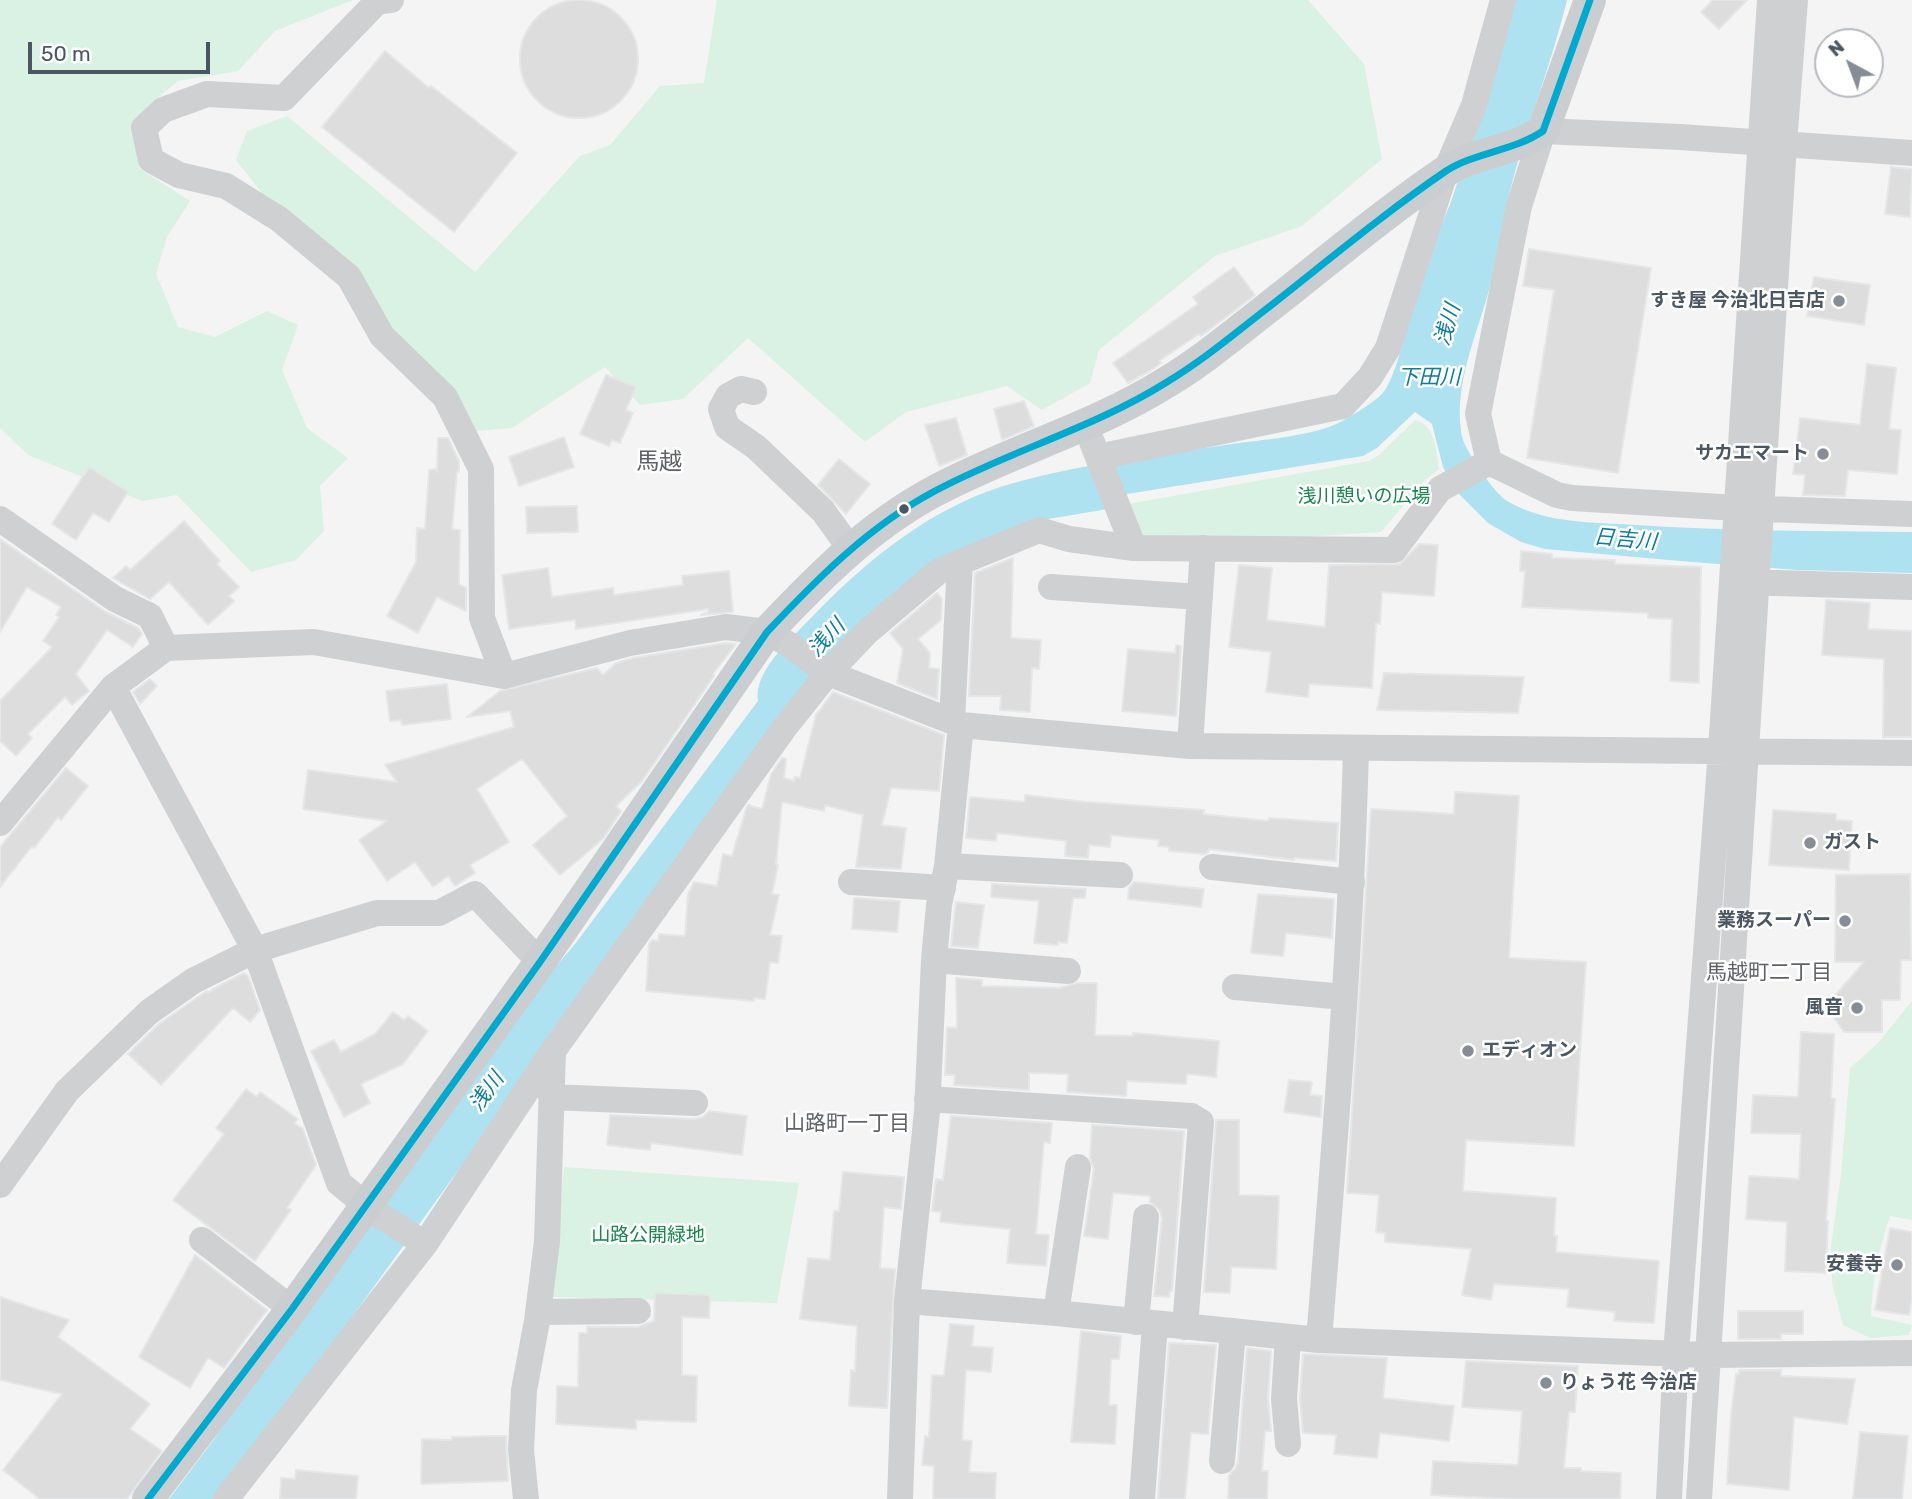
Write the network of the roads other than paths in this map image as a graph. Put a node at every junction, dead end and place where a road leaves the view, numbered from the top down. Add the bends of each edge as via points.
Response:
1 (391, 0) edge
2 (1503, 0) edge
3 (1590, 0) edge
4 (1770, 0) edge
5 (1795, 0) edge
6 (1535, 136) junction
7 (1772, 144) junction
8 (1912, 153) edge
9 (1454, 167) junction
10 (754, 392) dead end
11 (1085, 426) junction
12 (1098, 457) junction
13 (1488, 462) junction
14 (1749, 509) junction
15 (1912, 514) edge
16 (0, 519) edge
17 (1134, 548) junction
18 (1203, 548) junction
19 (851, 550) junction
20 (960, 562) junction
21 (1745, 581) junction
22 (1051, 587) dead end
23 (1912, 587) edge
24 (1200, 597) junction
25 (779, 638) junction
26 (166, 648) junction
27 (828, 673) junction
28 (504, 676) junction
29 (113, 687) junction
30 (957, 723) junction
31 (1190, 746) junction
32 (1356, 748) junction
33 (1733, 750) junction
34 (1912, 753) edge
35 (0, 824) edge
36 (1212, 867) dead end
37 (1120, 876) dead end
38 (945, 877) junction
39 (851, 882) dead end
40 (1352, 882) junction
41 (255, 950) junction
42 (934, 960) junction
43 (540, 962) junction
44 (1068, 971) dead end
45 (1235, 987) dead end
46 (1344, 997) junction
47 (553, 1052) junction
48 (551, 1097) junction
49 (927, 1099) junction
50 (695, 1103) dead end
51 (1078, 1167) dead end
52 (0, 1185) edge
53 (369, 1208) junction
54 (1146, 1217) dead end
55 (202, 1240) dead end
56 (422, 1243) junction
57 (907, 1301) junction
58 (292, 1309) junction
59 (638, 1311) dead end
60 (538, 1312) junction
61 (1056, 1313) junction
62 (1145, 1323) junction
63 (1185, 1327) junction
64 (1233, 1331) junction
65 (1288, 1337) junction
66 (1319, 1340) junction
67 (1912, 1353) edge
68 (1676, 1354) junction
69 (1708, 1355) junction
70 (1288, 1444) dead end
71 (1222, 1461) dead end
72 (148, 1499) edge
73 (226, 1499) edge
74 (526, 1499) edge
75 (900, 1499) edge
76 (1142, 1499) edge
77 (1669, 1499) edge
78 (1699, 1499) edge

1 - 28 street via 377,2 284,98 207,94 163,110 144,128 151,160 179,175 226,186 279,219 349,277 382,336 444,397 481,468 482,618
2 - 9 street
3 - 6 main road
4 - 7 street
5 - 7 street
6 - 7 street
6 - 9 main road
6 - 13 street via 1478,414
7 - 8 street
7 - 14 street
9 - 11 main road via 1167,383
9 - 12 street via 1388,348 1370,377 1343,406
10 - 19 street via 741,389 728,396 721,409 727,427 756,447 823,511
11 - 12 street
11 - 19 main road via 932,492
12 - 17 street
13 - 14 street via 1564,497
13 - 18 street via 1440,489 1394,550
14 - 15 street
14 - 21 street
16 - 26 street via 115,599 149,616
17 - 18 street
17 - 20 street via 1040,530
18 - 24 street
19 - 25 main road via 812,584
20 - 27 street via 939,571 867,632
20 - 30 street
21 - 23 street
21 - 33 street
22 - 24 street
24 - 31 street
25 - 27 street
25 - 28 street via 726,627 630,643
25 - 43 main road
26 - 28 street via 314,642
26 - 29 street
27 - 30 street
27 - 47 street
29 - 35 street
29 - 41 street
30 - 31 street
30 - 38 street
31 - 32 street
32 - 33 street
32 - 40 street
33 - 34 street
33 - 68 street
33 - 69 street
36 - 40 street
37 - 38 street
38 - 39 street
38 - 42 street
40 - 46 street
41 - 43 street via 377,913 439,913 475,894
41 - 52 street via 193,981 149,1012 67,1091
41 - 53 street via 339,1183
42 - 44 street
42 - 49 street
43 - 53 main road
45 - 46 street
46 - 66 street
47 - 48 street
47 - 56 street
48 - 50 street
48 - 60 street via 547,1241
49 - 57 street
49 - 63 street via 1191,1116 1201,1122
51 - 61 street
53 - 56 street
53 - 58 main road
54 - 62 street
55 - 58 street
56 - 73 street
57 - 61 street
57 - 75 street
58 - 72 main road
59 - 60 street
60 - 74 street via 524,1390 521,1450
61 - 62 street
62 - 63 street
62 - 76 street
63 - 64 street
64 - 65 street
64 - 71 street
65 - 66 street
65 - 70 street via 1284,1399
66 - 68 street
67 - 69 street
68 - 69 street
68 - 77 street
69 - 78 street

